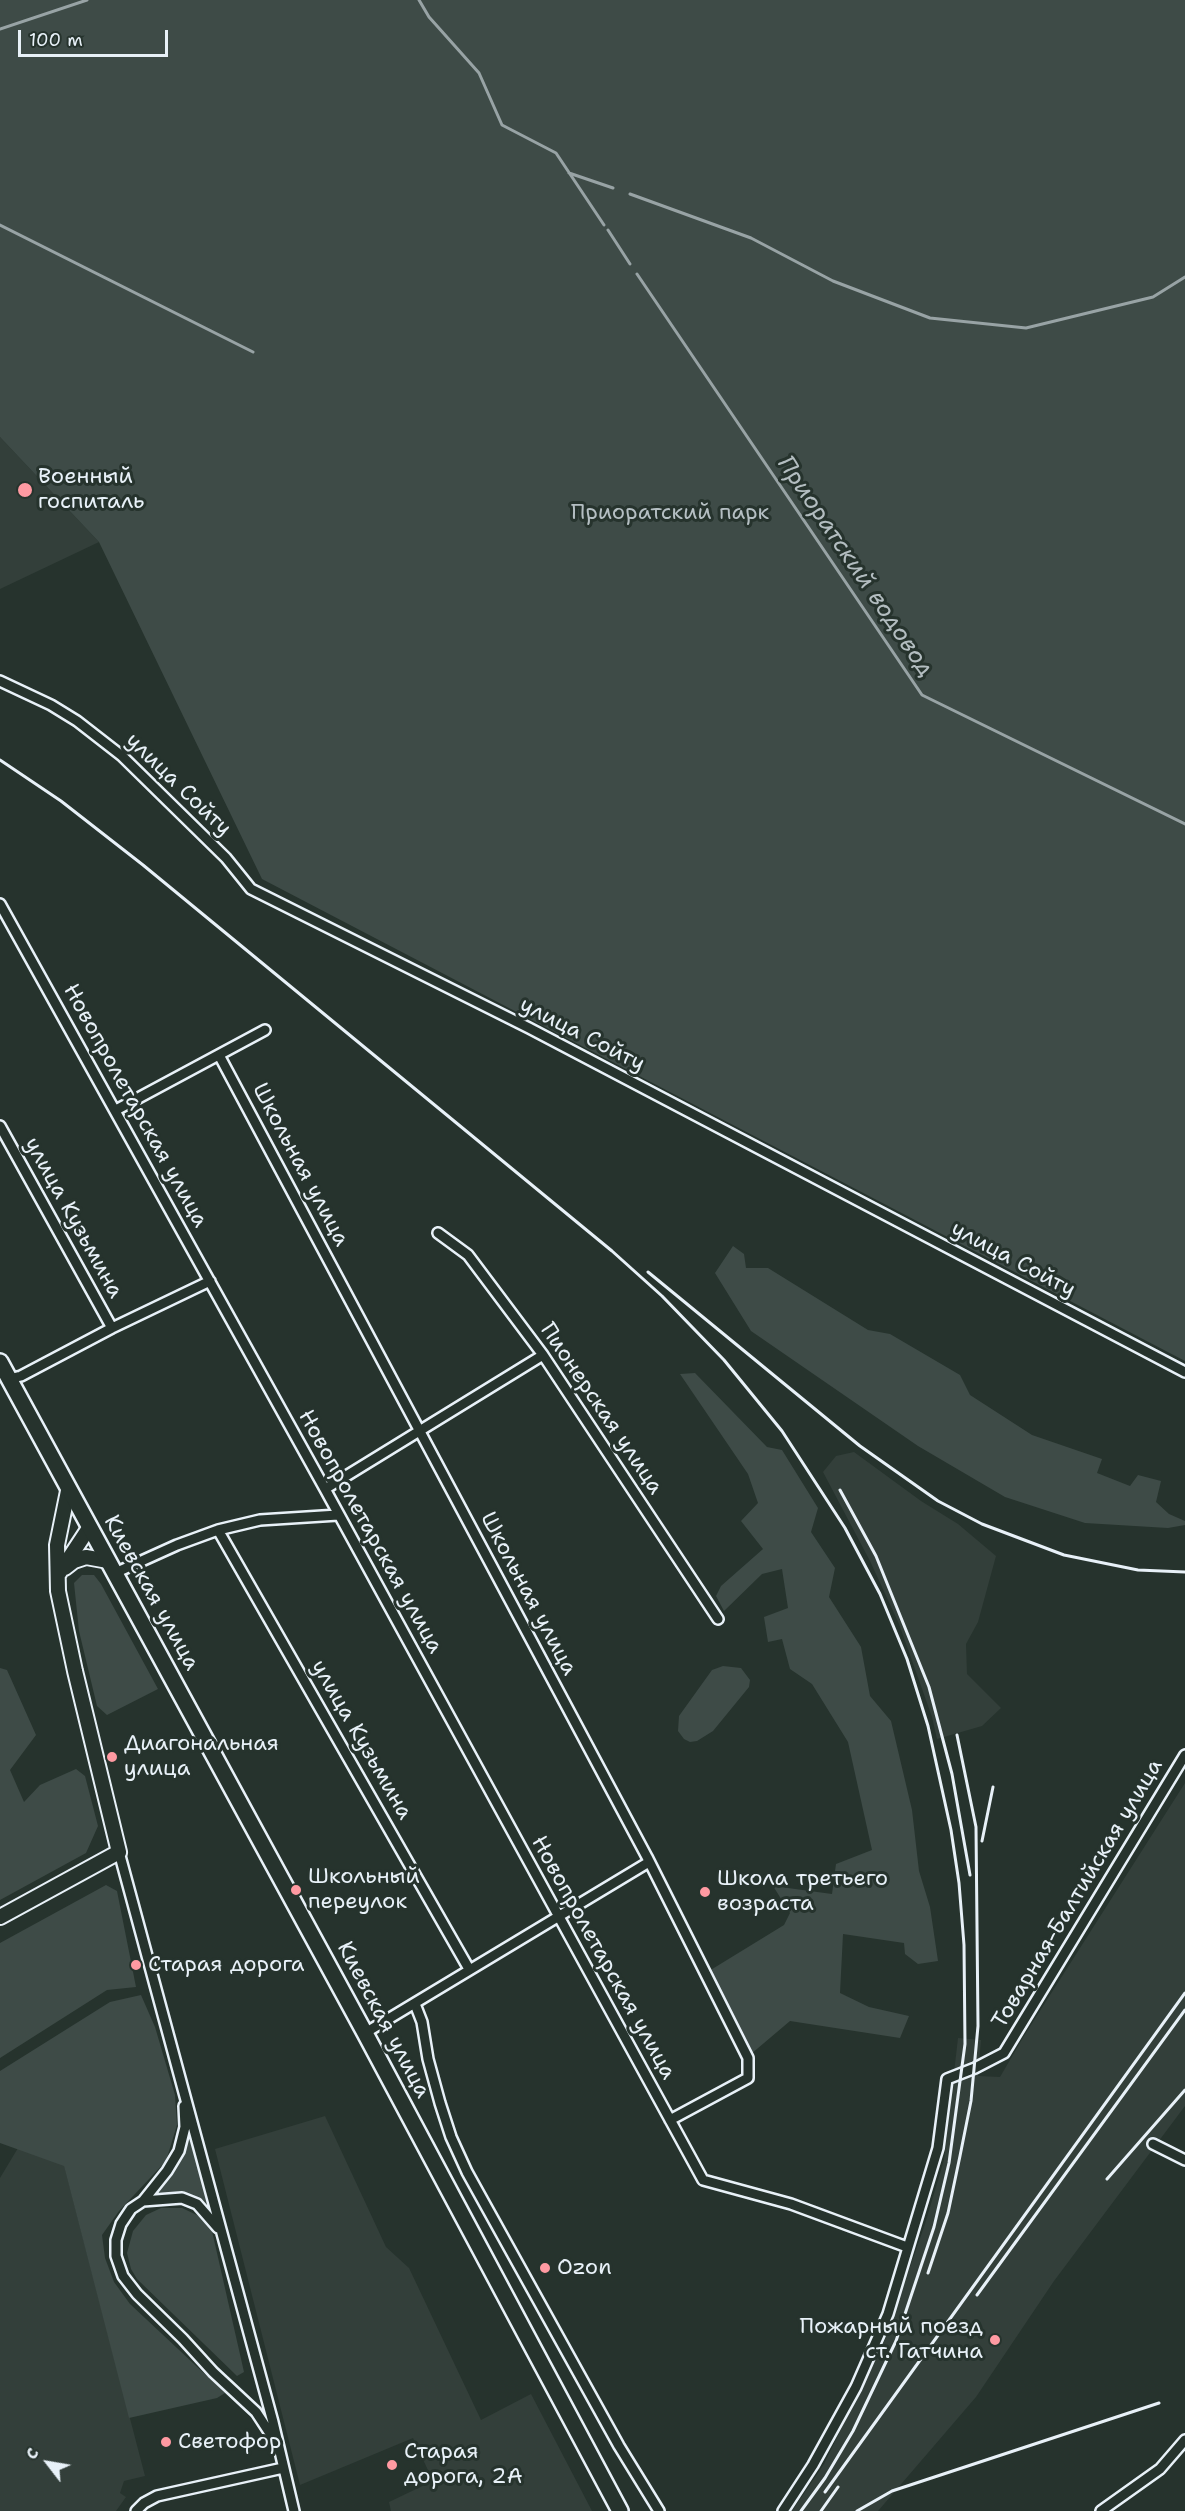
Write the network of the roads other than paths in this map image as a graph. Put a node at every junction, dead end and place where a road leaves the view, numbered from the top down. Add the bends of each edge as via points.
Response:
1 (0, 681) edge
2 (0, 904) edge
3 (265, 1030) dead end
4 (219, 1055) junction
5 (116, 1110) junction
6 (0, 1126) edge
7 (438, 1233) dead end
8 (210, 1281) junction
9 (112, 1328) junction
10 (543, 1355) junction
11 (0, 1362) edge
12 (1185, 1372) edge
13 (9, 1379) junction
14 (419, 1433) junction
15 (325, 1489) junction
16 (68, 1491) junction
17 (338, 1515) junction
18 (89, 1528) junction
19 (218, 1530) junction
20 (57, 1545) junction
21 (111, 1567) junction
22 (57, 1576) junction
23 (718, 1619) dead end
24 (1185, 1755) edge
25 (120, 1852) junction
26 (649, 1862) junction
27 (0, 1917) edge
28 (558, 1917) junction
29 (469, 1969) junction
30 (414, 2004) junction
31 (365, 2033) junction
32 (184, 2089) junction
33 (670, 2120) junction
34 (1153, 2144) dead end
35 (1185, 2160) edge
36 (143, 2201) junction
37 (222, 2233) junction
38 (907, 2247) junction
39 (1185, 2440) edge
40 (278, 2448) junction
41 (283, 2468) junction
42 (136, 2511) edge
43 (294, 2511) edge
44 (620, 2511) edge
45 (659, 2511) edge
46 (783, 2511) edge
47 (1101, 2511) edge

1 - 12 street, улица Сойту via 51,705 122,756 226,858 252,889 529,1028
2 - 5 street, Новопролетарская улица
3 - 4 street
4 - 5 street
4 - 14 street, Школьная улица
5 - 8 street, Новопролетарская улица
6 - 9 street, улица Кузьмина
7 - 10 street, Пионерская улица via 468,1255
8 - 9 street
8 - 15 street, Новопролетарская улица
9 - 13 street
10 - 14 street
10 - 23 street, Пионерская улица
11 - 13 main road, Киевская улица
13 - 16 main road, Киевская улица
14 - 15 street
14 - 26 street, Школьная улица
15 - 17 street, Новопролетарская улица
16 - 18 main road, Киевская улица
16 - 20 street
17 - 19 street via 260,1520
17 - 28 street, Новопролетарская улица
18 - 20 street via 66,1536
18 - 21 main road, Киевская улица
18 - 22 street
19 - 21 street
19 - 29 street, улица Кузьмина
20 - 22 street
21 - 22 street via 95,1557 80,1559
21 - 31 main road, Киевская улица
22 - 25 street via 65,1628
24 - 38 street, Товарная-Балтийская улица via 1004,2053 947,2079 938,2148
25 - 27 street
25 - 32 street
26 - 28 street
26 - 33 street, Школьная улица via 748,2058 748,2078
28 - 29 street
28 - 33 street, Новопролетарская улица
29 - 30 street
30 - 31 street
30 - 45 street, Киевская улица via 423,2022 442,2112 467,2172
31 - 44 main road, Киевская улица
32 - 36 street via 185,2127 179,2151
32 - 37 street
33 - 38 street, Новопролетарская улица via 703,2180 791,2204
34 - 35 street
36 - 37 street via 182,2198 197,2204
36 - 40 street via 131,2209 116,2240 116,2256 123,2276 256,2412
37 - 40 street
38 - 46 street via 875,2347 818,2455
39 - 47 street via 1160,2469
40 - 41 street
41 - 42 street via 157,2496
41 - 43 street

